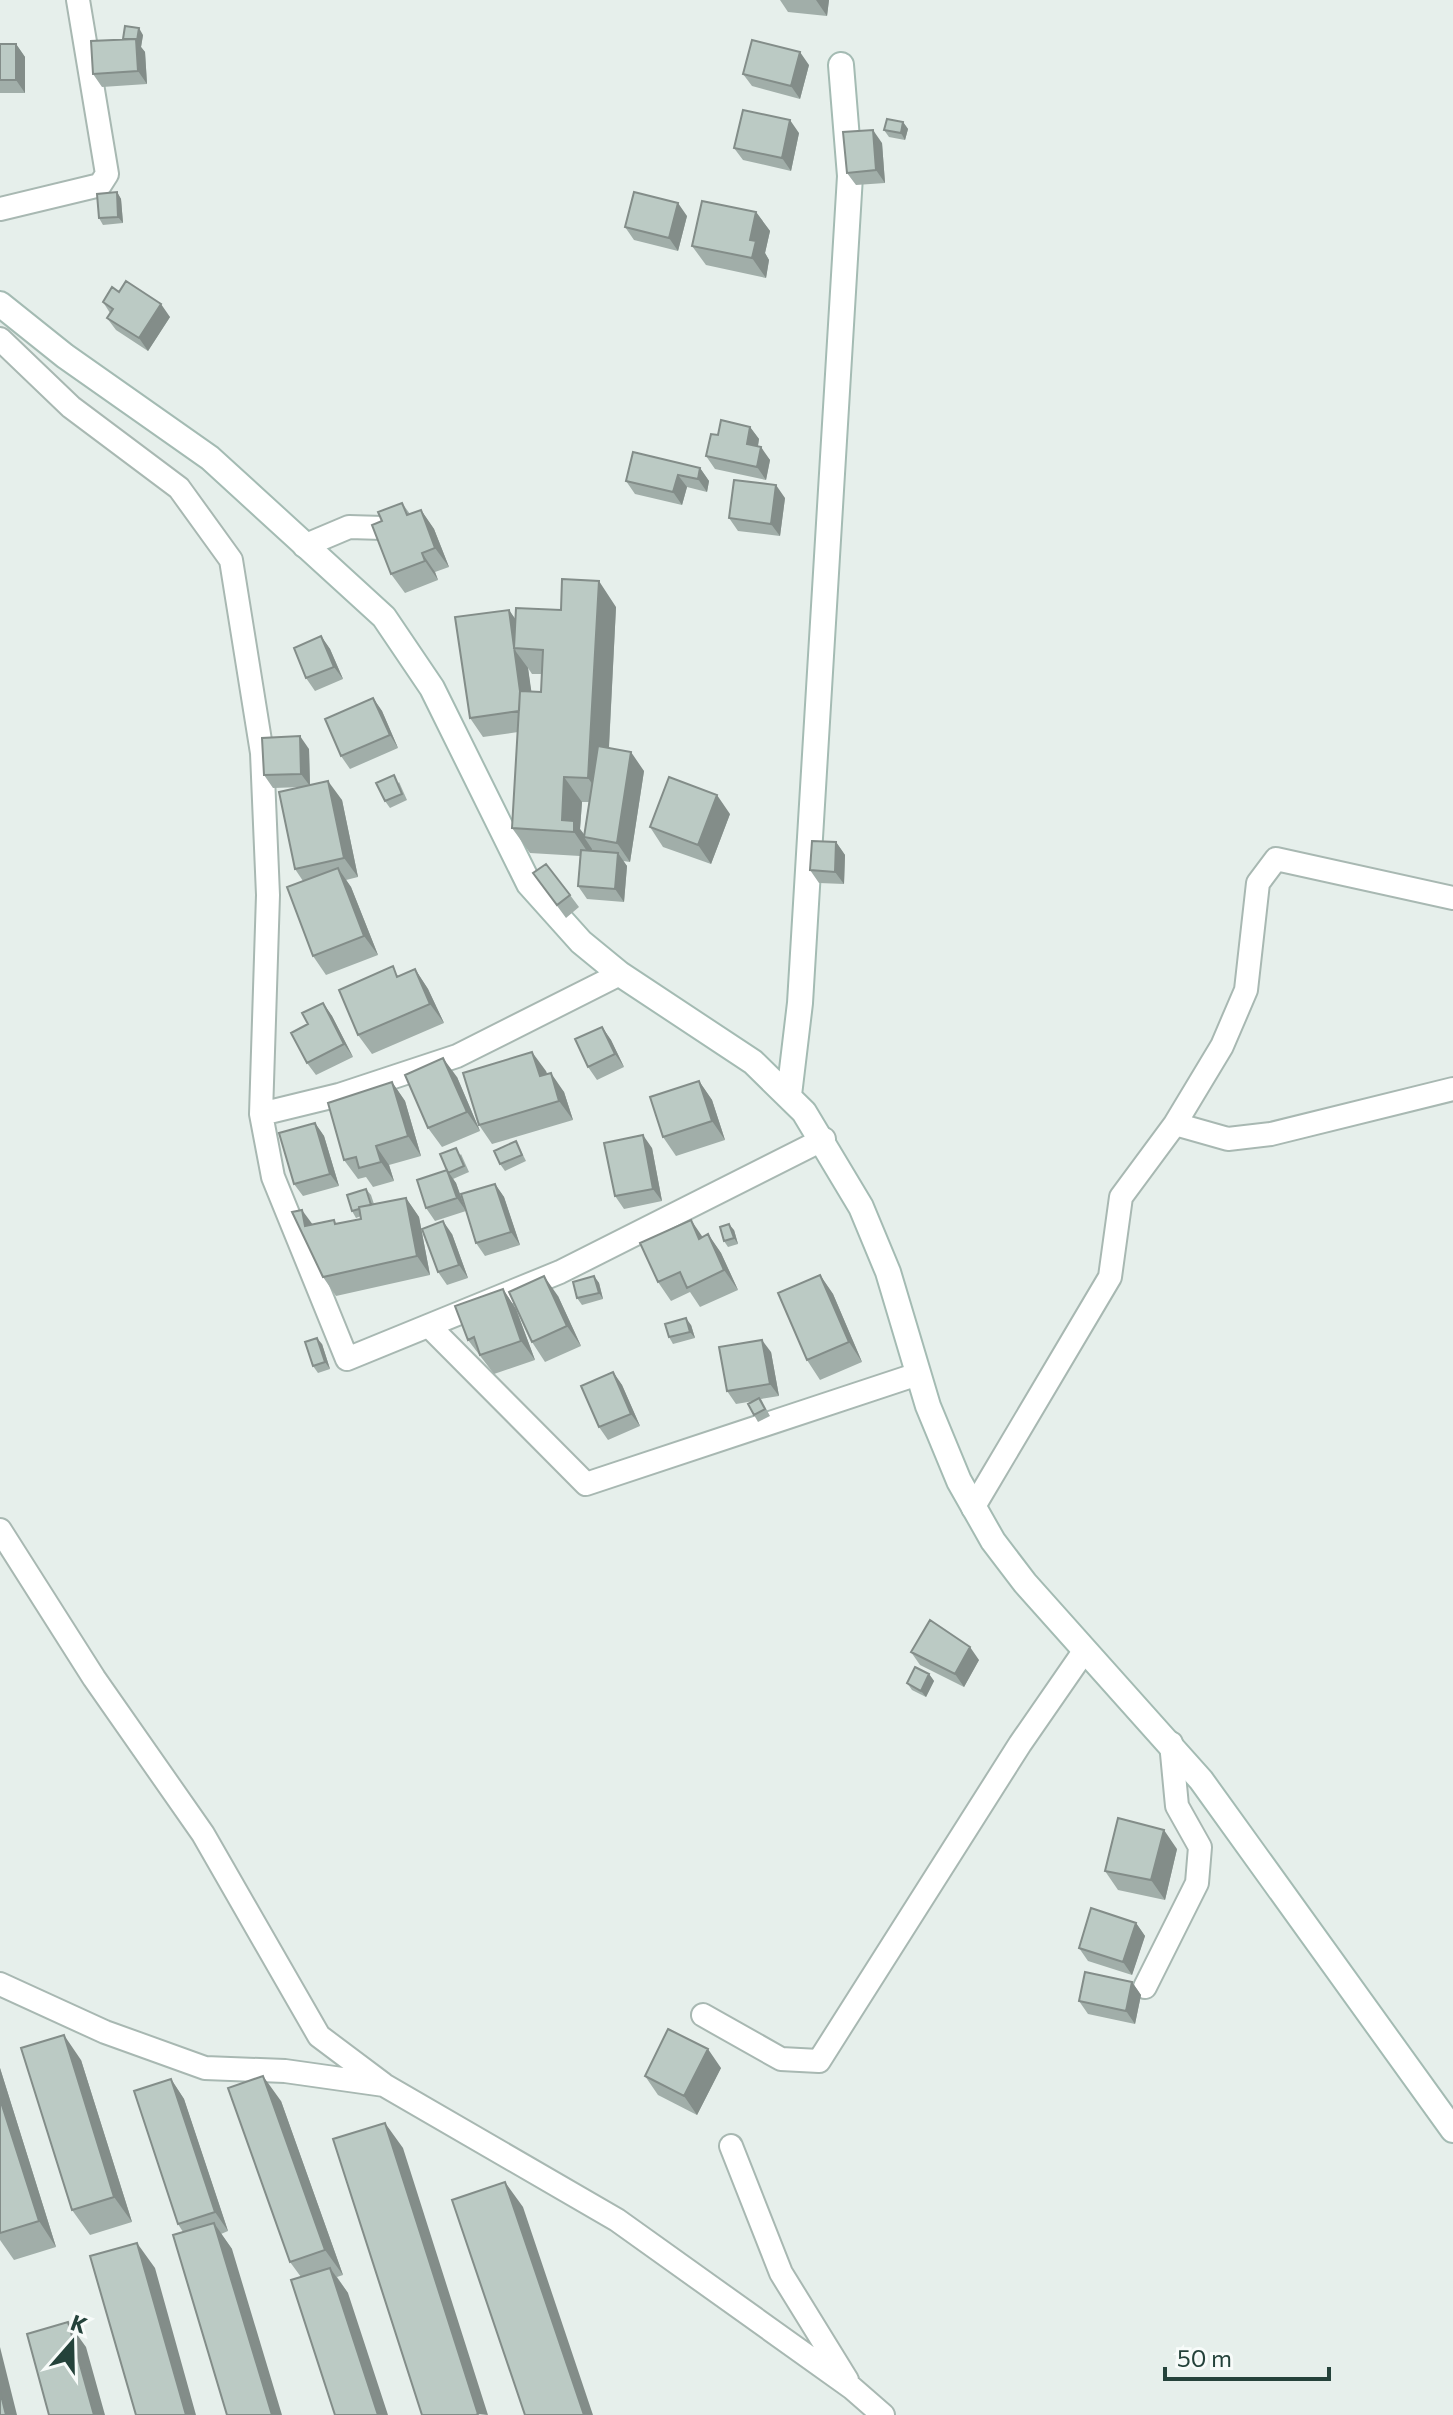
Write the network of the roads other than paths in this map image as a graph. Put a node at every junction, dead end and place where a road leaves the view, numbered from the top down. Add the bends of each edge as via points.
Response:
1 (78, 0) edge
2 (841, 65) dead end
3 (0, 209) edge
4 (0, 304) edge
5 (0, 339) edge
6 (383, 528) edge
7 (304, 546) junction
8 (1453, 898) edge
9 (620, 974) junction
10 (1453, 1089) edge
11 (789, 1095) junction
12 (261, 1114) junction
13 (1175, 1124) junction
14 (824, 1139) junction
15 (429, 1326) junction
16 (918, 1374) junction
17 (973, 1508) junction
18 (0, 1530) edge
19 (1085, 1650) junction
20 (1171, 1743) junction
21 (0, 1984) edge
22 (1145, 1987) dead end
23 (703, 2015) dead end
24 (384, 2085) junction
25 (1453, 2130) edge
26 (731, 2146) dead end
27 (852, 2388) junction
28 (883, 2415) edge

1 - 3 street via 107,174 100,185
2 - 11 street via 850,176 800,1003
4 - 7 street via 210,458
5 - 12 street via 71,407 179,488 231,560 262,753 268,895
6 - 7 street via 349,527
7 - 9 street via 391,627 432,688 529,884 581,942
8 - 13 street via 1276,859 1258,883 1246,990 1222,1046
9 - 11 street via 753,1062
9 - 12 street via 457,1056
10 - 13 street via 1271,1134 1228,1139
11 - 14 street
12 - 15 street via 273,1177 347,1359
13 - 17 street via 1121,1197 1110,1277
14 - 15 street via 560,1272
14 - 16 street via 888,1272
15 - 16 street via 586,1484
16 - 17 street
17 - 19 street via 1025,1583
18 - 24 street via 94,1678 203,1834 319,2036
19 - 20 street
19 - 23 street via 819,2061 781,2059
20 - 22 street via 1177,1806 1200,1847 1197,1883
20 - 25 street
21 - 24 street via 105,2032 205,2068 285,2071
24 - 27 street via 617,2220
26 - 27 street via 781,2273
27 - 28 street

